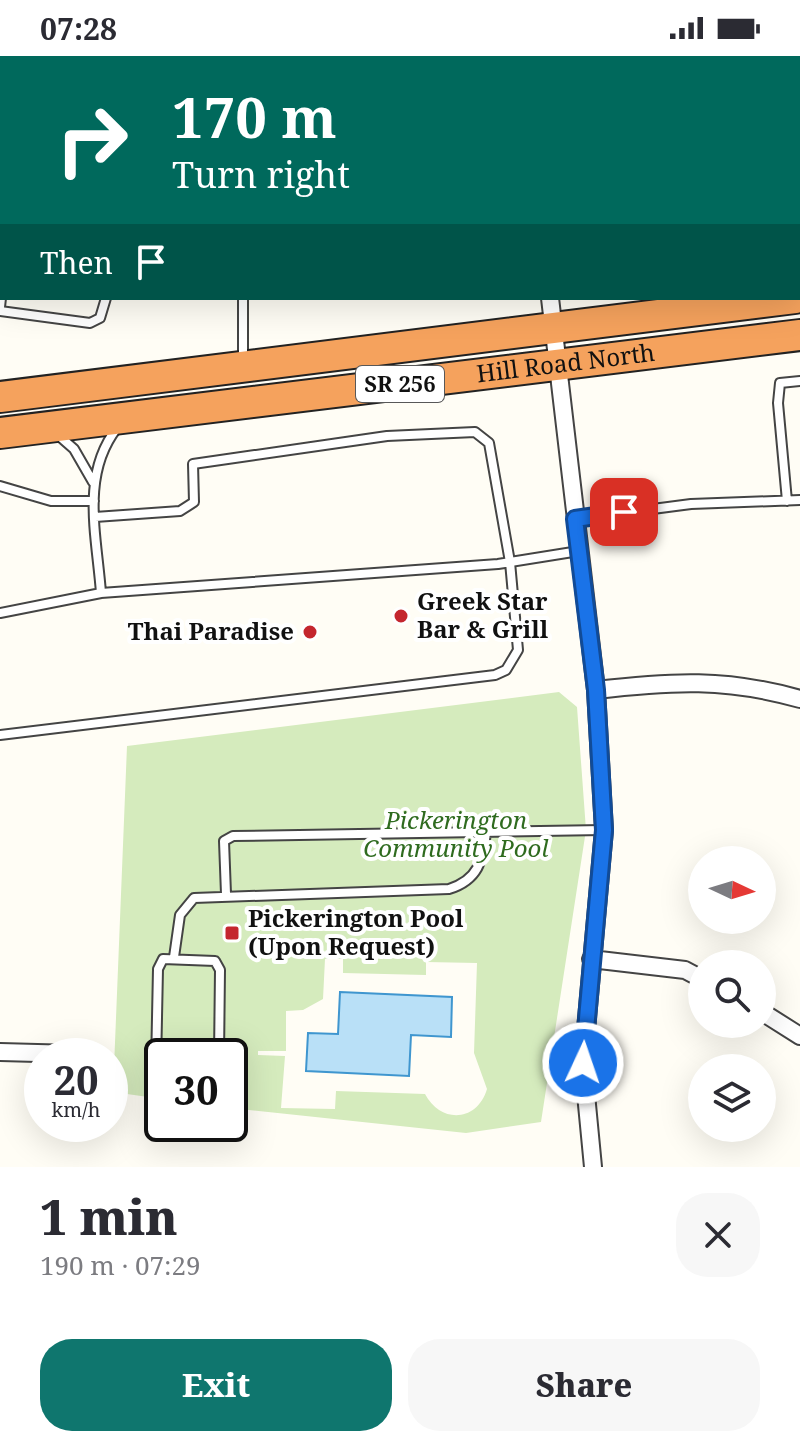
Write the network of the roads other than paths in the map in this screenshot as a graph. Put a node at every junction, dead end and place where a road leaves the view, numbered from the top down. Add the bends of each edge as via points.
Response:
1 (105, 300) edge
2 (243, 300) edge
3 (763, 300) edge
4 (0, 309) edge
5 (552, 312) edge
6 (800, 335) edge
7 (558, 363) junction
8 (243, 366) junction
9 (800, 381) edge
10 (0, 397) edge
11 (128, 415) junction
12 (49, 427) junction
13 (0, 433) edge
14 (93, 482) junction
15 (0, 486) edge
16 (800, 500) edge
17 (94, 501) junction
18 (787, 501) junction
19 (95, 517) junction
20 (575, 519) junction
21 (579, 551) junction
22 (510, 562) junction
23 (101, 593) junction
24 (0, 613) edge
25 (596, 690) junction
26 (800, 699) edge
27 (0, 735) edge
28 (604, 830) junction
29 (486, 832) junction
30 (226, 894) junction
31 (174, 957) junction
32 (591, 959) junction
33 (688, 972) edge
34 (776, 1021) edge
35 (800, 1036) edge
36 (157, 1038) edge
37 (219, 1038) edge
38 (0, 1052) edge
39 (24, 1053) edge
40 (593, 1167) edge

1 - 4 lane via 100,318 90,323
2 - 8 lane
3 - 5 highway, Hill Road North / SR 256
5 - 7 street
5 - 8 highway, Hill Road North / SR 256
6 - 7 highway, Hill Road North / SR 256
7 - 11 highway, Hill Road North / SR 256
7 - 20 street
8 - 10 highway, Hill Road North / SR 256
9 - 18 lane via 780,383
11 - 12 highway, Hill Road North / SR 256
11 - 14 lane via 102,448
12 - 13 highway, Hill Road North / SR 256
12 - 14 lane via 74,449
14 - 17 lane
15 - 17 lane via 51,501
16 - 18 lane
17 - 19 lane
18 - 20 lane via 691,504
19 - 22 lane via 180,511 194,502 193,464 387,436 475,432 489,443
19 - 23 lane
20 - 21 street
21 - 22 lane
21 - 25 street
22 - 23 lane
22 - 27 lane via 518,650 506,670 495,675
23 - 24 lane
25 - 26 street via 689,681 753,686
25 - 28 street
28 - 29 lane
28 - 32 street
29 - 30 lane via 477,873 466,884 449,889
29 - 30 lane via 233,836 224,841
30 - 31 lane via 194,898 187,906 180,915
31 - 36 lane via 163,959 158,969
31 - 37 lane via 215,961 220,970
32 - 33 street
32 - 40 street via 583,1063
34 - 35 street
38 - 39 street

